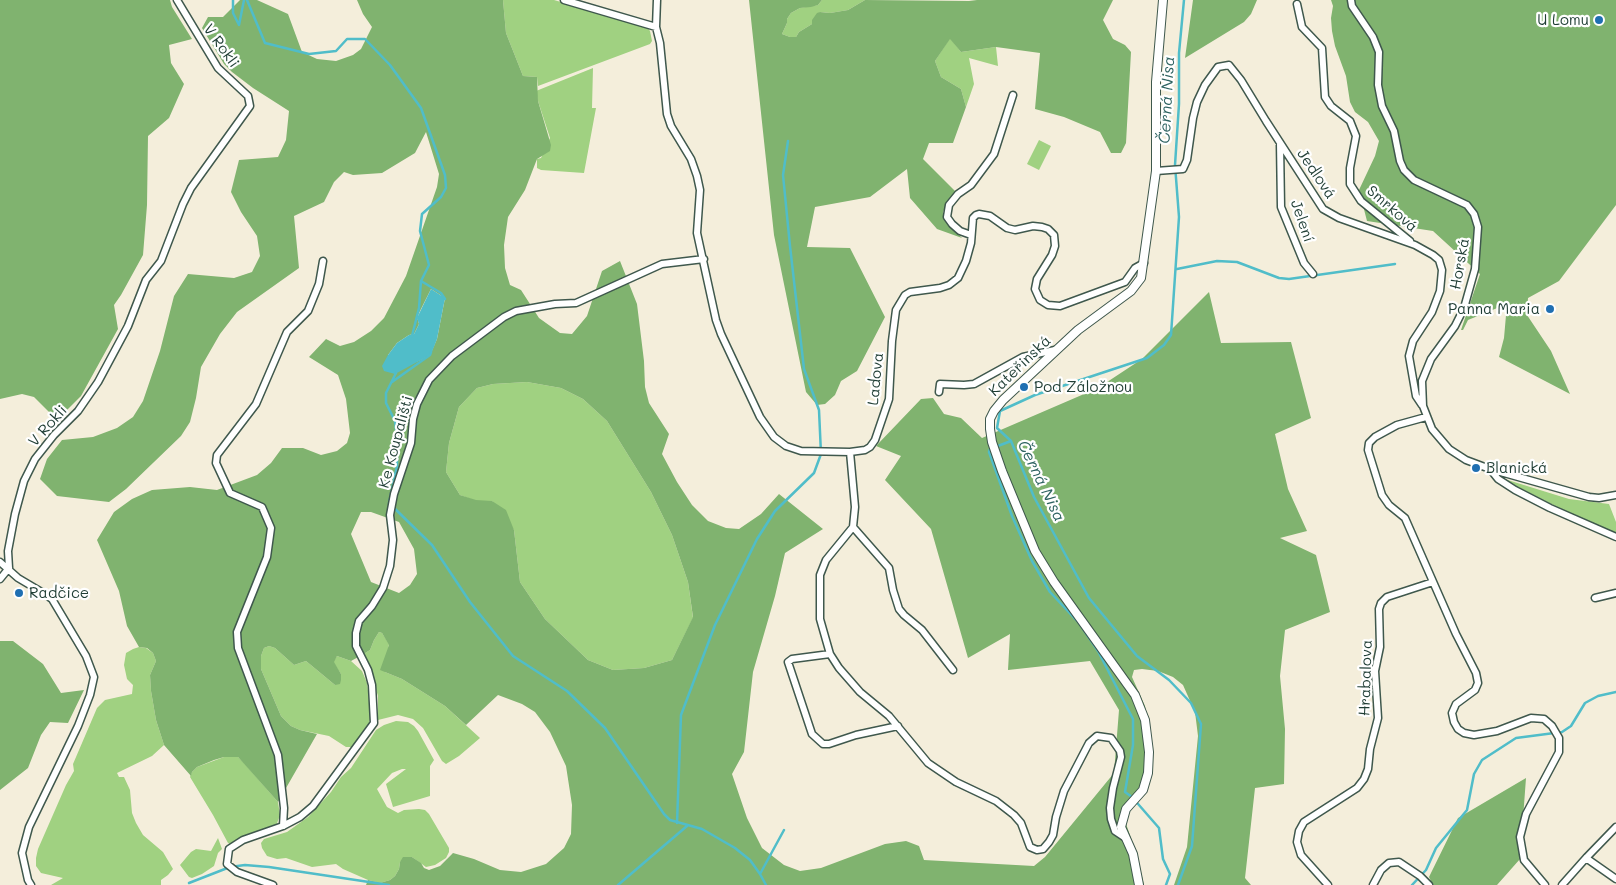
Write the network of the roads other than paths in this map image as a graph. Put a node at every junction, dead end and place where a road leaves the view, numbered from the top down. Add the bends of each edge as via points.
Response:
1 (176, 0) edge
2 (564, 0) edge
3 (657, 0) edge
4 (1163, 0) edge
5 (1351, 0) edge
6 (1297, 4) dead end
7 (656, 27) junction
8 (1013, 95) dead end
9 (1280, 142) junction
10 (1156, 171) junction
11 (972, 235) junction
12 (1414, 245) junction
13 (704, 259) junction
14 (324, 261) dead end
15 (1144, 263) junction
16 (1313, 274) dead end
17 (1055, 350) junction
18 (939, 392) dead end
19 (1423, 406) junction
20 (1426, 417) junction
21 (850, 452) junction
22 (1490, 470) junction
23 (1616, 495) edge
24 (853, 527) junction
25 (1616, 538) edge
26 (0, 562) edge
27 (9, 568) junction
28 (0, 579) edge
29 (1433, 582) junction
30 (1616, 593) edge
31 (1595, 598) dead end
32 (830, 654) junction
33 (953, 670) dead end
34 (898, 726) junction
35 (283, 826) junction
36 (1616, 827) edge
37 (1124, 837) junction
38 (1586, 858) junction
39 (1616, 879) edge
40 (31, 885) edge
41 (273, 885) edge
42 (1139, 885) edge
43 (1328, 885) edge
44 (1373, 885) edge
45 (1429, 885) edge
46 (1545, 885) edge
47 (1562, 885) edge

1 - 27 street, V Rokli via 218,68 248,96 250,106 191,188 161,261 146,280 128,326 98,382 78,411 35,459 24,481 15,514 8,551
2 - 7 street
3 - 7 street, Ladova
4 - 10 street, Kateřinská via 1156,82
5 - 19 street, Horská via 1379,52 1378,85 1382,106 1394,131 1404,170 1414,180 1466,205 1478,226 1475,269 1466,300 1461,316 1424,373 1421,386
6 - 12 street, Smrková via 1302,27 1322,48 1325,97 1350,121 1356,136 1350,184 1361,200
7 - 13 street, Ladova via 667,114 691,159 700,190 697,233
8 - 11 street via 994,154 971,185 948,205 947,217 952,224
9 - 10 street, Jedlová via 1229,65 1218,66 1197,102 1183,169
9 - 12 street, Jedlová via 1324,209 1339,218
9 - 16 street, Jelení via 1281,207 1304,262
10 - 15 street, Kateřinská
11 - 15 street, Ladova via 973,218 979,214 990,216 1015,230 1034,226 1048,229 1054,235 1055,246 1035,289 1040,300 1048,305 1060,306 1124,282 1135,268
11 - 21 street, Ladova via 958,278 940,288 910,292 899,303 892,341 889,399 882,422 870,447
12 - 19 street, Jedlová via 1439,260 1442,270 1440,291 1432,312 1410,350 1413,384
13 - 21 street, Ladova via 718,327 769,431 781,443 801,451
13 - 35 street, Ke Koupališti via 662,264 576,303 516,311 452,356 429,380 413,419 411,443 390,511 393,540 390,566 383,588 359,621 356,633 356,646 372,685 374,723 313,806
14 - 35 street via 308,311 286,332 256,404 217,455 216,463 230,493 262,507 272,528 267,557 237,632 238,648 278,755
15 - 17 street, Kateřinská via 1141,278 1131,291
17 - 18 street via 1023,357 974,384 940,384
17 - 37 street, Kateřinská via 994,410 990,429 1002,471 1035,551 1136,695 1145,720 1148,774 1143,790 1122,818
19 - 20 street, Horská
20 - 22 street, Horská via 1436,436 1449,449
20 - 29 street via 1397,425 1375,436 1368,450 1382,495 1405,518
21 - 24 street via 855,507
22 - 23 street, Horská via 1589,497
22 - 25 street via 1515,490
24 - 32 street via 826,560 820,575 820,619
24 - 33 street via 889,568 899,609 922,630
26 - 27 street
27 - 28 street
27 - 40 street via 18,578 52,599 86,656 94,677 78,726 29,827 22,853
29 - 43 street, Hrabalova via 1386,597 1380,603 1380,647 1376,672 1378,718 1368,769 1357,788 1304,822 1299,831 1297,842 1301,855
29 - 46 street via 1478,683 1456,704 1452,713 1458,729 1474,735 1497,731 1531,718 1544,719 1559,738 1559,752 1526,814 1520,837 1524,860
30 - 31 street
32 - 34 street via 860,692
32 - 34 street via 788,662 812,734 823,744 829,744
34 - 37 street via 928,763 956,782 996,801 1014,815 1021,823 1030,847 1036,850 1043,849 1053,835 1064,791 1089,743 1097,736 1111,738 1121,757 1113,788 1111,819 1115,831
35 - 41 street, Ke Koupališti via 242,840 229,849 227,864 237,872
36 - 38 street
37 - 42 street, Kateřinská via 1130,844
38 - 39 street
38 - 47 street
44 - 45 street via 1381,870 1389,863 1399,862

